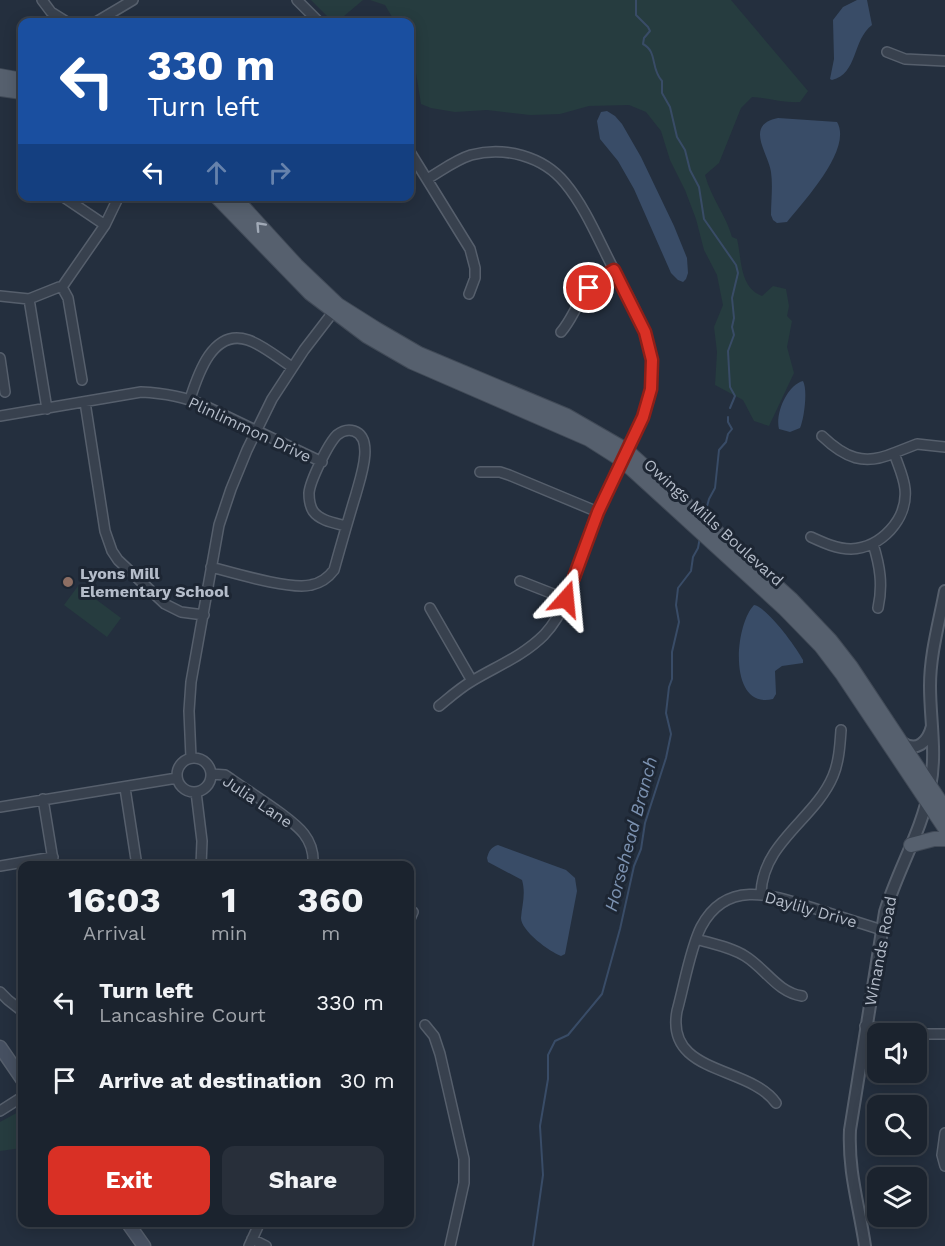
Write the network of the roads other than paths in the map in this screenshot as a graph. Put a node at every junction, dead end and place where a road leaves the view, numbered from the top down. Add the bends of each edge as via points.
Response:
1 (42, 0) edge
2 (133, 0) edge
3 (297, 0) edge
4 (61, 18) edge
5 (103, 18) edge
6 (315, 18) edge
7 (887, 52) dead end
8 (945, 61) edge
9 (0, 76) edge
10 (18, 79) edge
11 (0, 89) edge
12 (18, 91) edge
13 (414, 158) edge
14 (427, 179) junction
15 (73, 201) edge
16 (117, 201) edge
17 (221, 201) edge
18 (238, 201) edge
19 (105, 225) junction
20 (614, 270) junction
21 (62, 287) junction
22 (469, 294) dead end
23 (0, 296) edge
24 (29, 299) junction
25 (336, 308) junction
26 (561, 332) dead end
27 (0, 358) edge
28 (291, 367) junction
29 (82, 380) dead end
30 (5, 392) dead end
31 (190, 399) junction
32 (85, 402) junction
33 (47, 409) junction
34 (0, 416) edge
35 (257, 431) junction
36 (822, 436) dead end
37 (945, 447) edge
38 (894, 453) junction
39 (624, 455) junction
40 (322, 462) junction
41 (480, 472) dead end
42 (598, 512) junction
43 (346, 526) junction
44 (811, 537) dead end
45 (716, 538) junction
46 (873, 544) junction
47 (211, 567) junction
48 (520, 581) dead end
49 (945, 594) edge
50 (566, 599) junction
51 (430, 608) dead end
52 (878, 608) dead end
53 (204, 615) junction
54 (472, 681) junction
55 (439, 706) dead end
56 (933, 723) junction
57 (841, 730) dead end
58 (900, 742) junction
59 (191, 758) junction
60 (211, 774) junction
61 (177, 778) junction
62 (125, 788) junction
63 (196, 792) junction
64 (928, 795) junction
65 (43, 799) junction
66 (0, 807) edge
67 (945, 808) edge
68 (945, 828) edge
69 (945, 839) edge
70 (911, 845) junction
71 (53, 861) edge
72 (136, 861) edge
73 (201, 861) edge
74 (313, 861) edge
75 (18, 864) edge
76 (0, 866) edge
77 (761, 893) junction
78 (882, 930) junction
79 (696, 939) junction
80 (0, 992) edge
81 (802, 996) dead end
82 (18, 1008) edge
83 (425, 1025) dead end
84 (866, 1026) joint
85 (927, 1034) edge
86 (945, 1034) edge
87 (0, 1047) edge
88 (18, 1073) edge
89 (18, 1100) edge
90 (776, 1103) dead end
91 (0, 1111) edge
92 (945, 1133) edge
93 (945, 1166) edge
94 (131, 1227) edge
95 (258, 1227) edge
96 (250, 1243) edge
97 (144, 1246) edge
98 (266, 1246) edge
99 (450, 1246) edge
100 (865, 1246) edge

1 - 4 street
2 - 5 street
3 - 6 street
7 - 8 street via 905,59
9 - 10 main road
11 - 12 main road
13 - 14 street
14 - 20 street via 459,160 484,153 510,152 535,160 557,174 574,195
14 - 22 street via 470,249 475,278
15 - 19 street
16 - 19 street
17 - 25 main road, Owings Mills Boulevard via 289,273
25 -> 18 main road, Owings Mills Boulevard
19 - 21 street
20 - 26 street via 589,288
20 - 39 street via 640,320 652,360 649,399
21 - 24 street
21 - 29 street via 68,298
23 - 24 street
24 - 33 street
25 - 28 street
25 - 39 main road, Owings Mills Boulevard via 420,354 567,416
27 - 30 street
28 - 31 street via 255,342 228,339 211,352
28 - 35 street
31 - 32 street, Plinlimmon Drive via 141,392
31 - 35 street, Plinlimmon Drive
32 - 33 street, Plinlimmon Drive
32 - 53 street via 105,531 112,552 165,604 181,612
33 - 34 street, Plinlimmon Drive
35 - 40 street, Plinlimmon Drive
35 - 47 street via 228,498
36 - 38 street via 850,456 872,460
37 - 38 street via 917,444
38 - 46 street via 905,497 896,523
39 - 42 street
39 - 45 main road, Owings Mills Boulevard
40 - 43 street via 309,492 313,510 321,518
40 - 43 street via 341,432 354,430 364,440 360,479
41 - 42 street via 509,475
42 - 50 street
43 - 47 street via 334,570 313,585 297,586
44 - 46 street via 838,548
45 - 58 main road, Owings Mills Boulevard via 792,600 830,640
45 - 64 main road, Owings Mills Boulevard via 821,646
46 - 52 street via 881,578
47 - 53 street
48 - 50 street
49 - 56 street, Winands Road via 930,677
50 - 54 street via 552,624 534,644
51 - 54 street
53 - 59 street via 189,699
54 - 55 street
56 - 58 street via 929,737 921,745 909,747
56 - 64 street, Winands Road via 934,754
57 - 77 street via 830,783 771,856 763,874
58 - 64 main road, Owings Mills Boulevard
59 - 60 street via 207,763
59 - 61 street via 180,765
60 - 63 street via 207,786
60 - 74 street, Julia Lane via 231,779 298,827 309,843
61 - 62 street
61 - 63 street via 184,788
62 - 65 street
62 - 72 street
63 - 73 street
64 - 67 main road, Owings Mills Boulevard
64 - 68 main road, Owings Mills Boulevard
64 - 70 street, Winands Road
65 - 66 street
65 - 71 street
69 - 70 main road
70 - 78 street, Winands Road via 891,892
75 - 76 street
77 - 78 street, Daylily Drive
77 - 79 street, Daylily Drive via 721,904 706,919
78 - 84 street, Winands Road
79 - 81 street via 746,956 782,988
79 - 90 street, Daylily Drive via 676,1020 677,1036 693,1057 766,1092
80 - 82 street
83 - 99 street via 440,1054 464,1159 464,1184
84 - 100 street, Winands Road via 849,1146 852,1186
85 - 86 street
87 - 88 main road
89 - 91 street
92 - 93 street
94 - 97 main road
95 - 96 street
96 - 98 street

